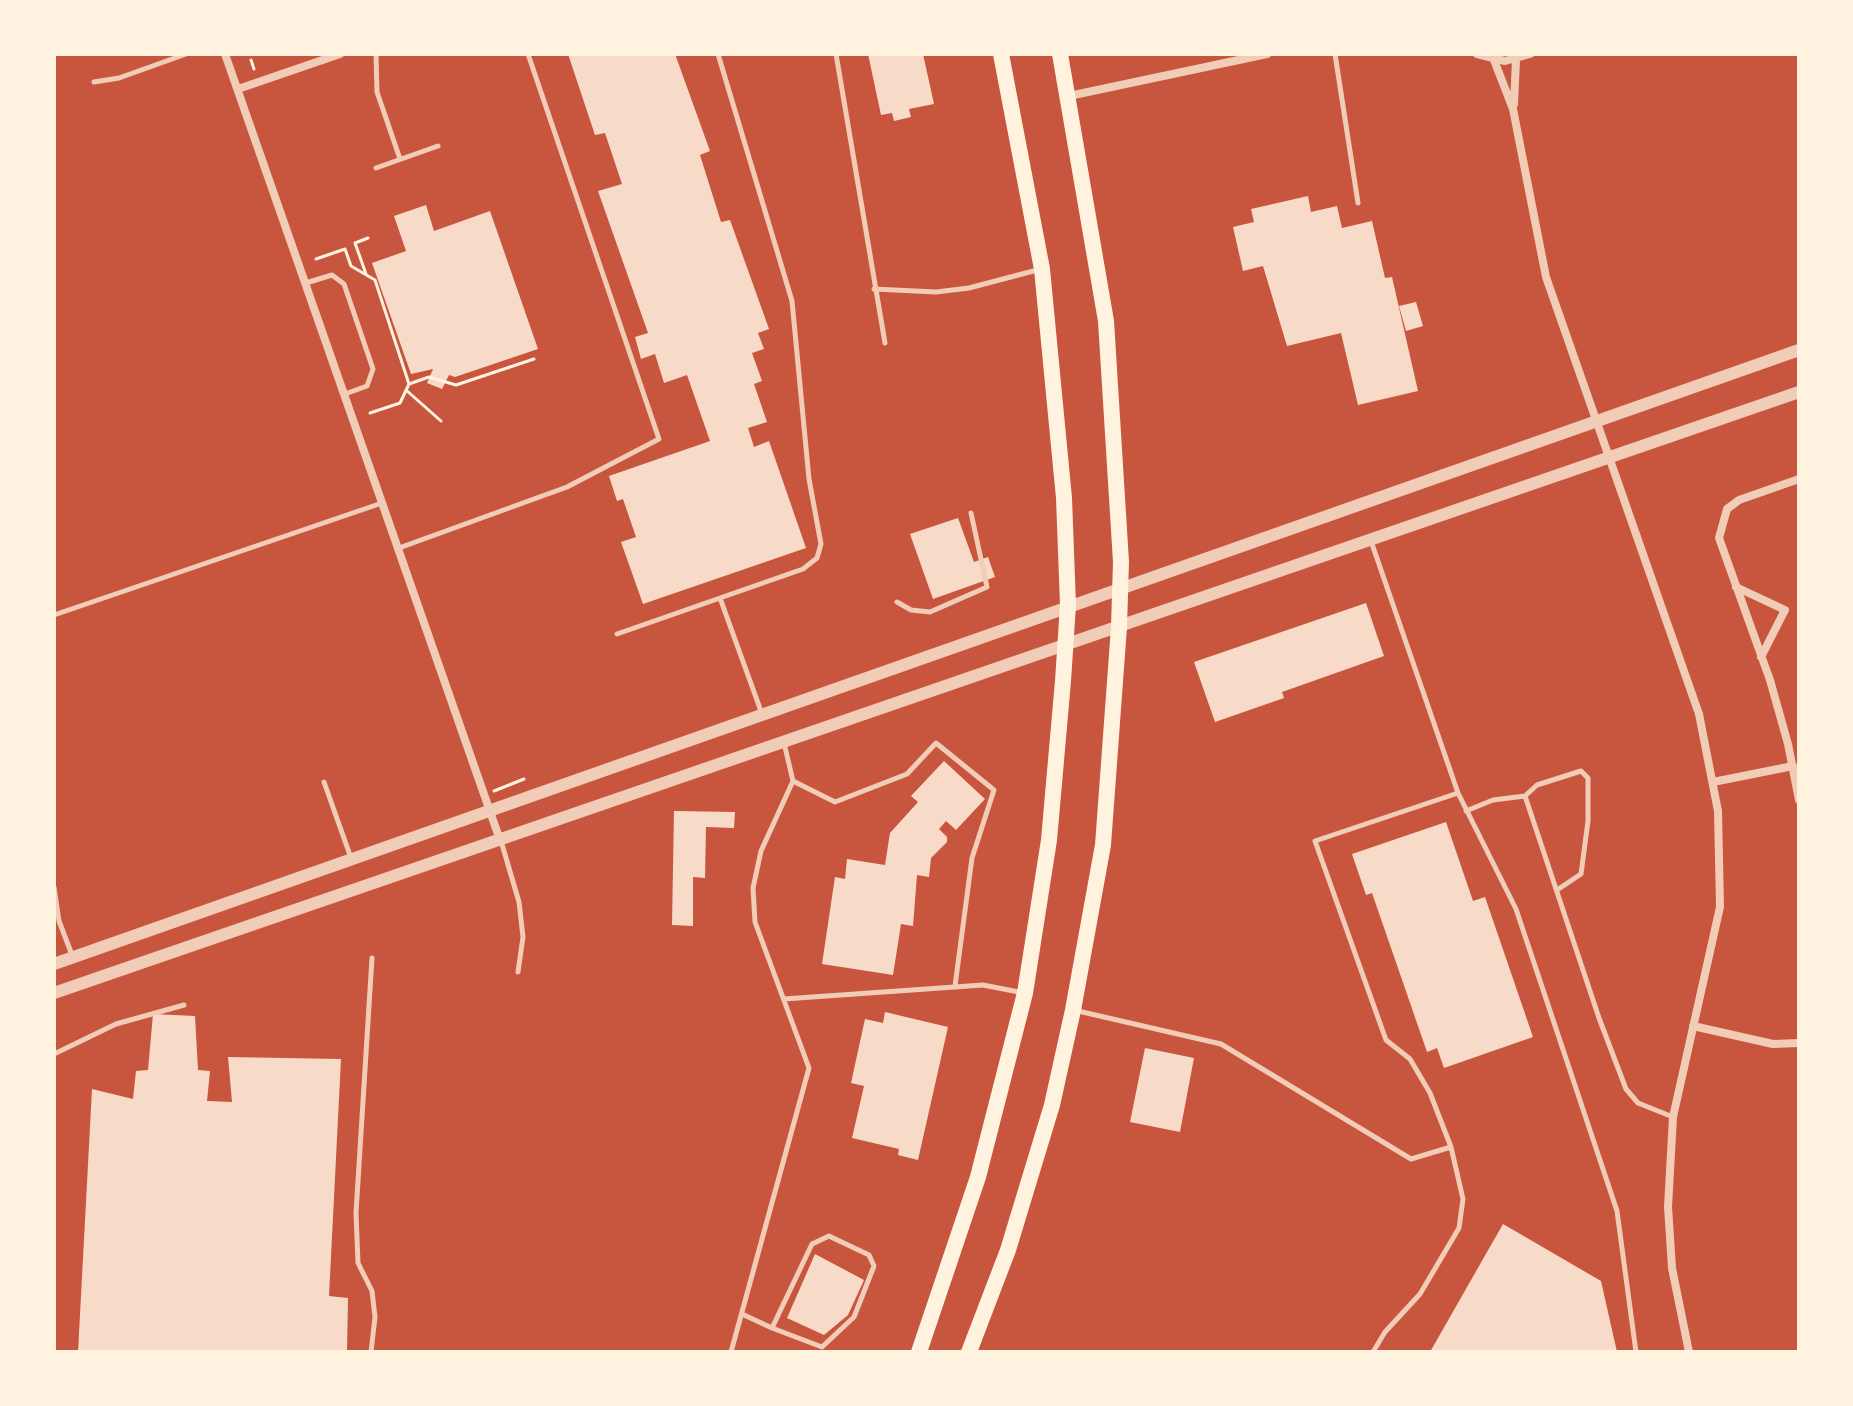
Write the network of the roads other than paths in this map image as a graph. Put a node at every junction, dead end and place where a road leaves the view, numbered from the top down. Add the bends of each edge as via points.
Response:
1 (186, 54) edge
2 (225, 54) edge
3 (340, 54) edge
4 (376, 54) edge
5 (528, 54) edge
6 (718, 54) edge
7 (836, 54) edge
8 (1001, 54) edge
9 (1060, 54) edge
10 (1267, 54) edge
11 (1335, 54) edge
12 (1477, 54) edge
13 (1530, 54) edge
14 (1494, 60) junction
15 (1516, 60) junction
16 (94, 82) dead end
17 (238, 89) junction
18 (1069, 96) junction
19 (1513, 109) junction
20 (438, 146) dead end
21 (400, 159) junction
22 (376, 168) dead end
23 (1358, 203) dead end
24 (1042, 269) junction
25 (306, 283) junction
26 (874, 289) junction
27 (885, 343) dead end
28 (1799, 350) edge
29 (1799, 392) edge
30 (345, 394) junction
31 (1597, 420) junction
32 (1610, 458) junction
33 (1799, 479) edge
34 (383, 503) junction
35 (971, 513) dead end
36 (1371, 540) junction
37 (399, 548) junction
38 (1121, 586) junction
39 (1736, 587) junction
40 (720, 598) junction
41 (897, 602) dead end
42 (1068, 605) junction
43 (54, 615) edge
44 (1119, 627) junction
45 (617, 634) dead end
46 (1065, 646) junction
47 (1761, 657) junction
48 (763, 716) junction
49 (784, 742) junction
50 (1796, 765) edge
51 (793, 781) junction
52 (324, 782) dead end
53 (1713, 782) junction
54 (1458, 793) junction
55 (1525, 796) junction
56 (1799, 800) edge
57 (1466, 811) junction
58 (491, 812) junction
59 (500, 840) junction
60 (351, 859) junction
61 (54, 887) edge
62 (1557, 890) junction
63 (73, 957) junction
64 (372, 958) dead end
65 (54, 964) edge
66 (518, 972) dead end
67 (955, 986) junction
68 (54, 993) edge
69 (1025, 993) junction
70 (784, 999) junction
71 (184, 1005) dead end
72 (1073, 1010) junction
73 (1693, 1026) junction
74 (1799, 1043) edge
75 (54, 1054) edge
76 (1673, 1117) junction
77 (1451, 1147) junction
78 (742, 1314) junction
79 (772, 1328) junction
80 (371, 1352) edge
81 (731, 1352) edge
82 (919, 1352) edge
83 (969, 1352) edge
84 (1373, 1352) edge
85 (1636, 1352) edge
86 (1689, 1352) edge

1 - 16 lane
2 - 17 street
3 - 17 street
4 - 21 lane via 377,92
5 - 37 lane via 659,439 567,487
6 - 40 lane via 792,301 809,479 821,544 811,565
7 - 26 lane
8 - 24 main road
9 - 18 main road
10 - 18 street
11 - 23 lane
12 - 14 street
13 - 15 street
14 - 15 street
14 - 19 street
15 - 19 street
17 - 25 street
18 - 38 main road via 1106,321
19 - 31 street via 1546,277
20 - 21 lane
21 - 22 lane
24 - 26 lane via 936,292
24 - 42 main road via 1064,498
25 - 30 street
25 - 30 lane via 332,275 344,284 373,369 367,386
26 - 27 lane
28 - 31 street
29 - 32 street
30 - 34 street
31 - 32 street
31 - 38 street
32 - 36 street
32 - 53 street via 1699,714
33 - 39 street via 1727,509 1719,538
34 - 37 street
34 - 43 lane
35 - 41 lane via 987,587 930,612
36 - 44 street
36 - 54 lane
37 - 58 street
38 - 42 street
38 - 44 main road
39 - 47 street
39 - 47 street via 1785,610
40 - 45 lane
40 - 48 lane
42 - 46 main road
42 - 48 street
44 - 46 street
44 - 72 main road via 1103,845
46 - 49 street
46 - 69 main road via 1049,840
47 - 50 street
48 - 58 street
49 - 51 lane
49 - 59 street
50 - 53 street
50 - 56 street
51 - 67 lane via 835,802 907,774 936,743 994,790 972,858
51 - 70 lane via 761,851 753,888 755,922
52 - 60 lane
53 - 73 street via 1720,907
54 - 57 lane
54 - 77 lane via 1315,841 1386,1040 1410,1059
55 - 57 lane via 1493,800
55 - 62 lane
55 - 62 lane via 1564,775 1581,771 1588,778 1581,874
57 - 85 lane via 1516,909 1617,1211
58 - 59 street
58 - 60 street
59 - 66 lane via 519,902 523,937
59 - 68 street
60 - 63 street
61 - 63 lane via 59,921
62 - 76 lane via 1626,1089 1638,1103
63 - 65 street
64 - 80 lane via 356,1213 358,1263 372,1291 375,1317
67 - 69 lane
67 - 70 lane
69 - 82 main road via 978,1177
70 - 78 lane via 809,1068
71 - 75 lane via 116,1024
72 - 77 lane via 1221,1044 1411,1159
72 - 83 main road via 1052,1105 1008,1250
73 - 74 street via 1773,1044
73 - 76 street
76 - 86 street via 1668,1207 1672,1268
77 - 84 lane via 1463,1199 1459,1228 1420,1294
78 - 79 lane
78 - 81 lane
79 - 79 lane via 822,1347 854,1317 874,1266 869,1255 829,1236 812,1244

